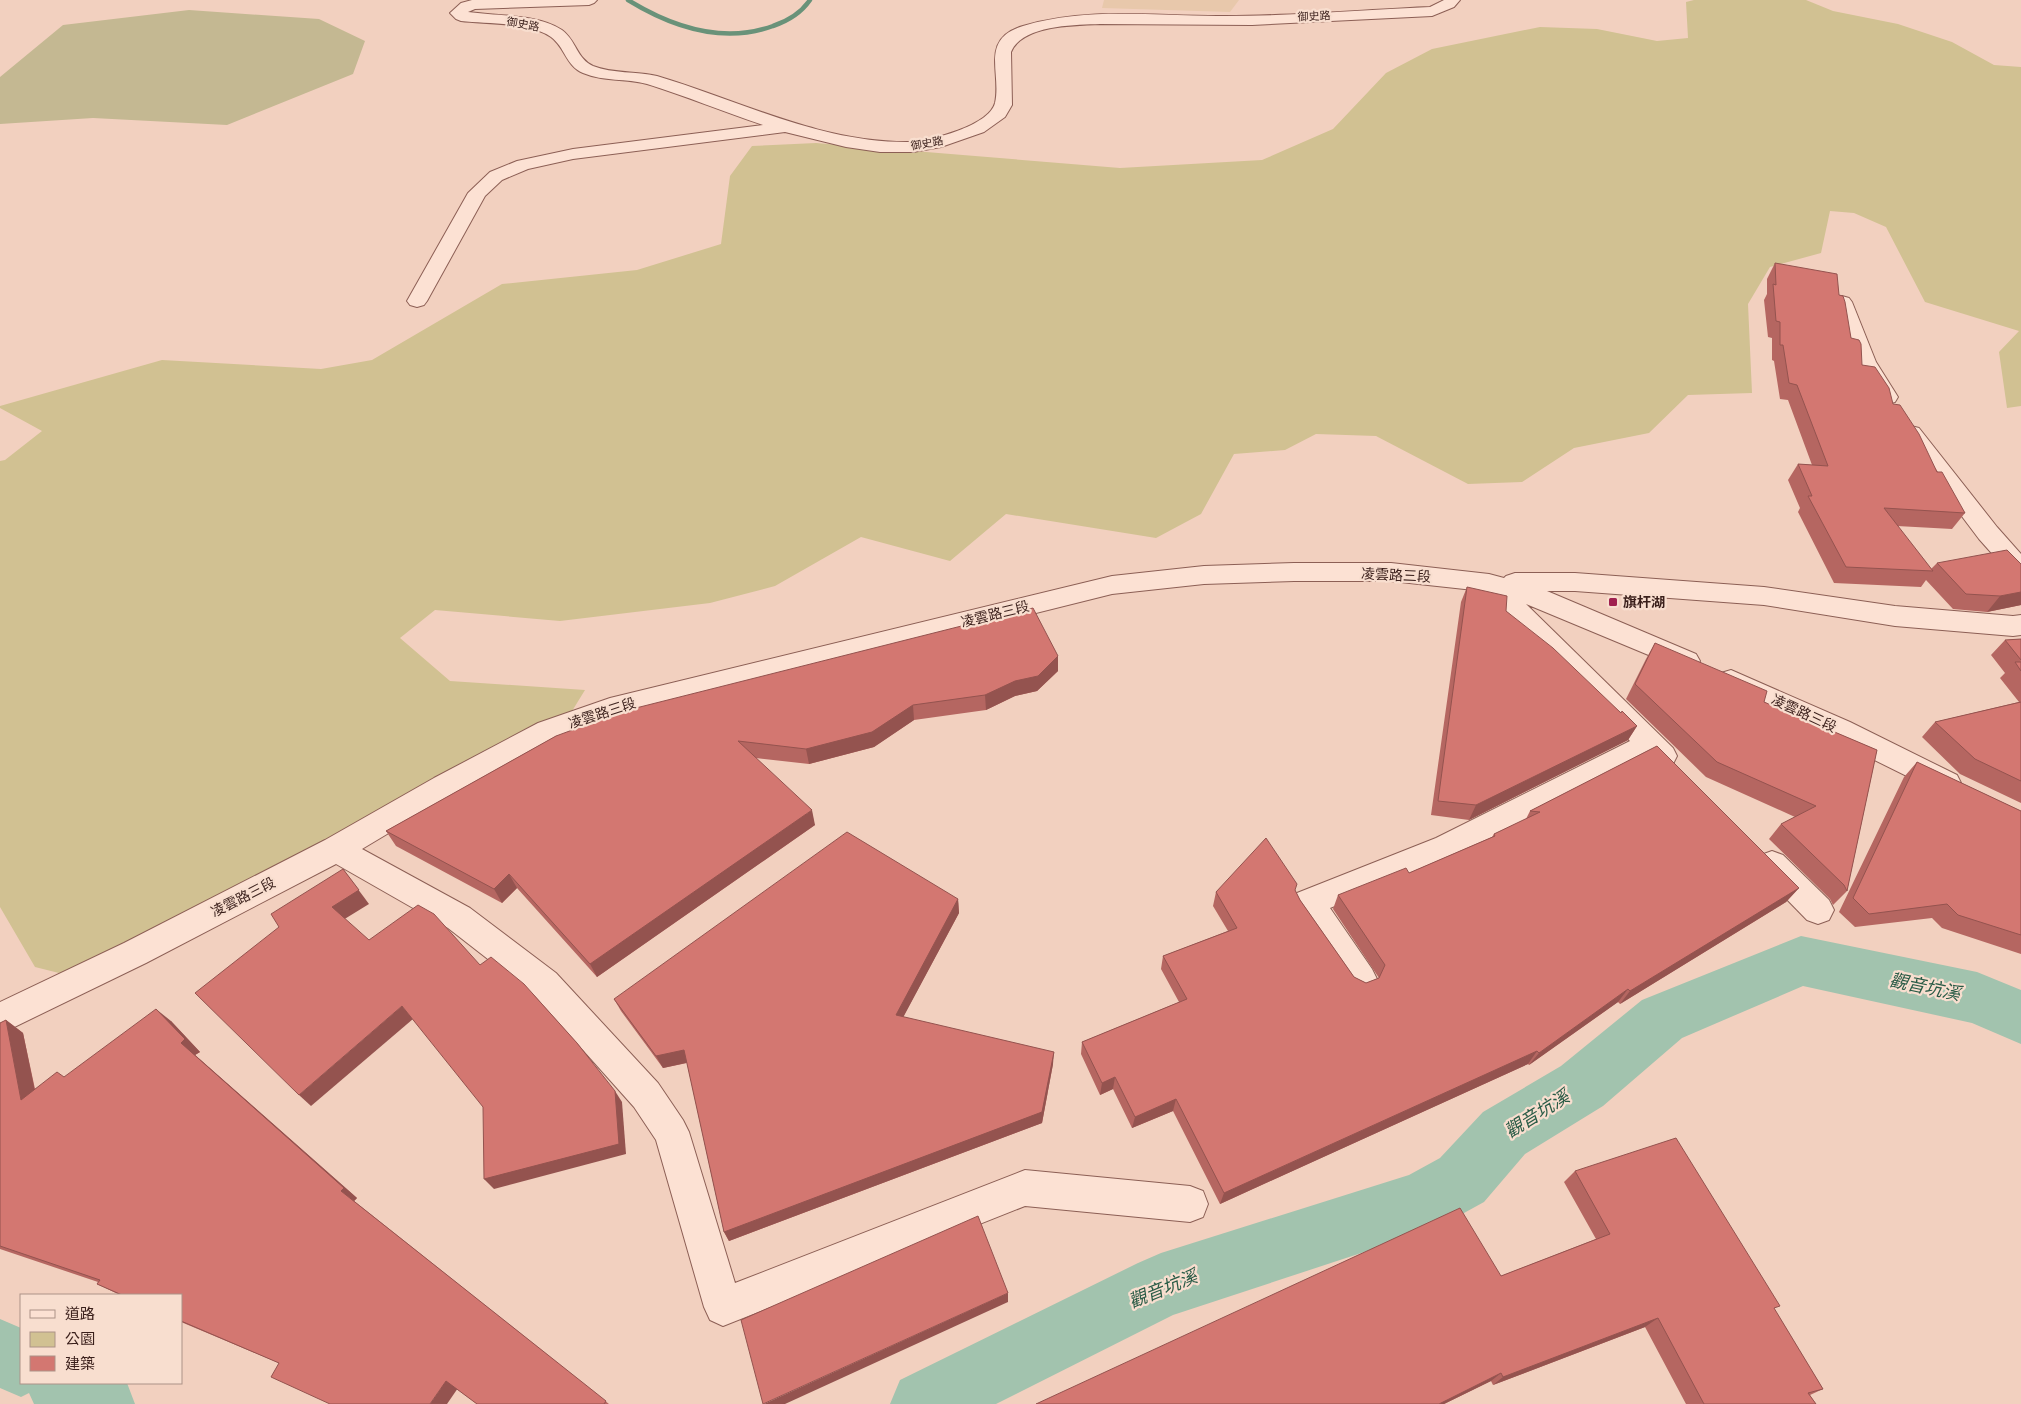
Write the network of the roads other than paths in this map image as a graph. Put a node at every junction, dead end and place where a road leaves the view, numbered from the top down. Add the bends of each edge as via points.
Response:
1 (589, 0) edge
2 (1452, 0) edge
3 (1080, 7) dead end
4 (1071, 22) junction
5 (791, 127) junction
6 (417, 301) dead end
7 (1842, 302) edge
8 (2021, 570) edge
9 (1489, 583) junction
10 (2021, 625) edge
11 (1651, 744) junction
12 (1679, 772) edge
13 (1971, 794) edge
14 (1755, 848) edge
15 (336, 849) junction
16 (1818, 910) dead end
17 (1361, 979) edge
18 (0, 1019) edge
19 (1190, 1204) dead end

1 - 5 street, 御史路 via 475,4 458,13 552,31 562,38 576,63 584,68 598,73 639,77
2 - 4 street, 御史路 via 1432,11 1225,21 1112,19
3 - 4 street
4 - 5 street, 御史路 via 1025,30 1010,38 1001,66 1003,107 996,116 976,129 952,138 915,147 883,146 840,140
5 - 6 street via 573,154 523,165 496,176 477,193
7 - 8 street via 1865,362 1920,446
9 - 10 street via 1575,582 1764,596 1895,616
9 - 11 street
9 - 13 street, 凌雲路三段 via 1539,598 1742,684
9 - 15 street, 凌雲路三段 via 1391,572 1294,572 1204,575 1112,585 620,706 548,731 444,786
11 - 12 street
11 - 17 street via 1448,847 1308,903
14 - 16 street
15 - 18 street, 凌雲路三段
15 - 19 street via 459,918 545,984 646,1095 671,1132 723,1307 1025,1188

